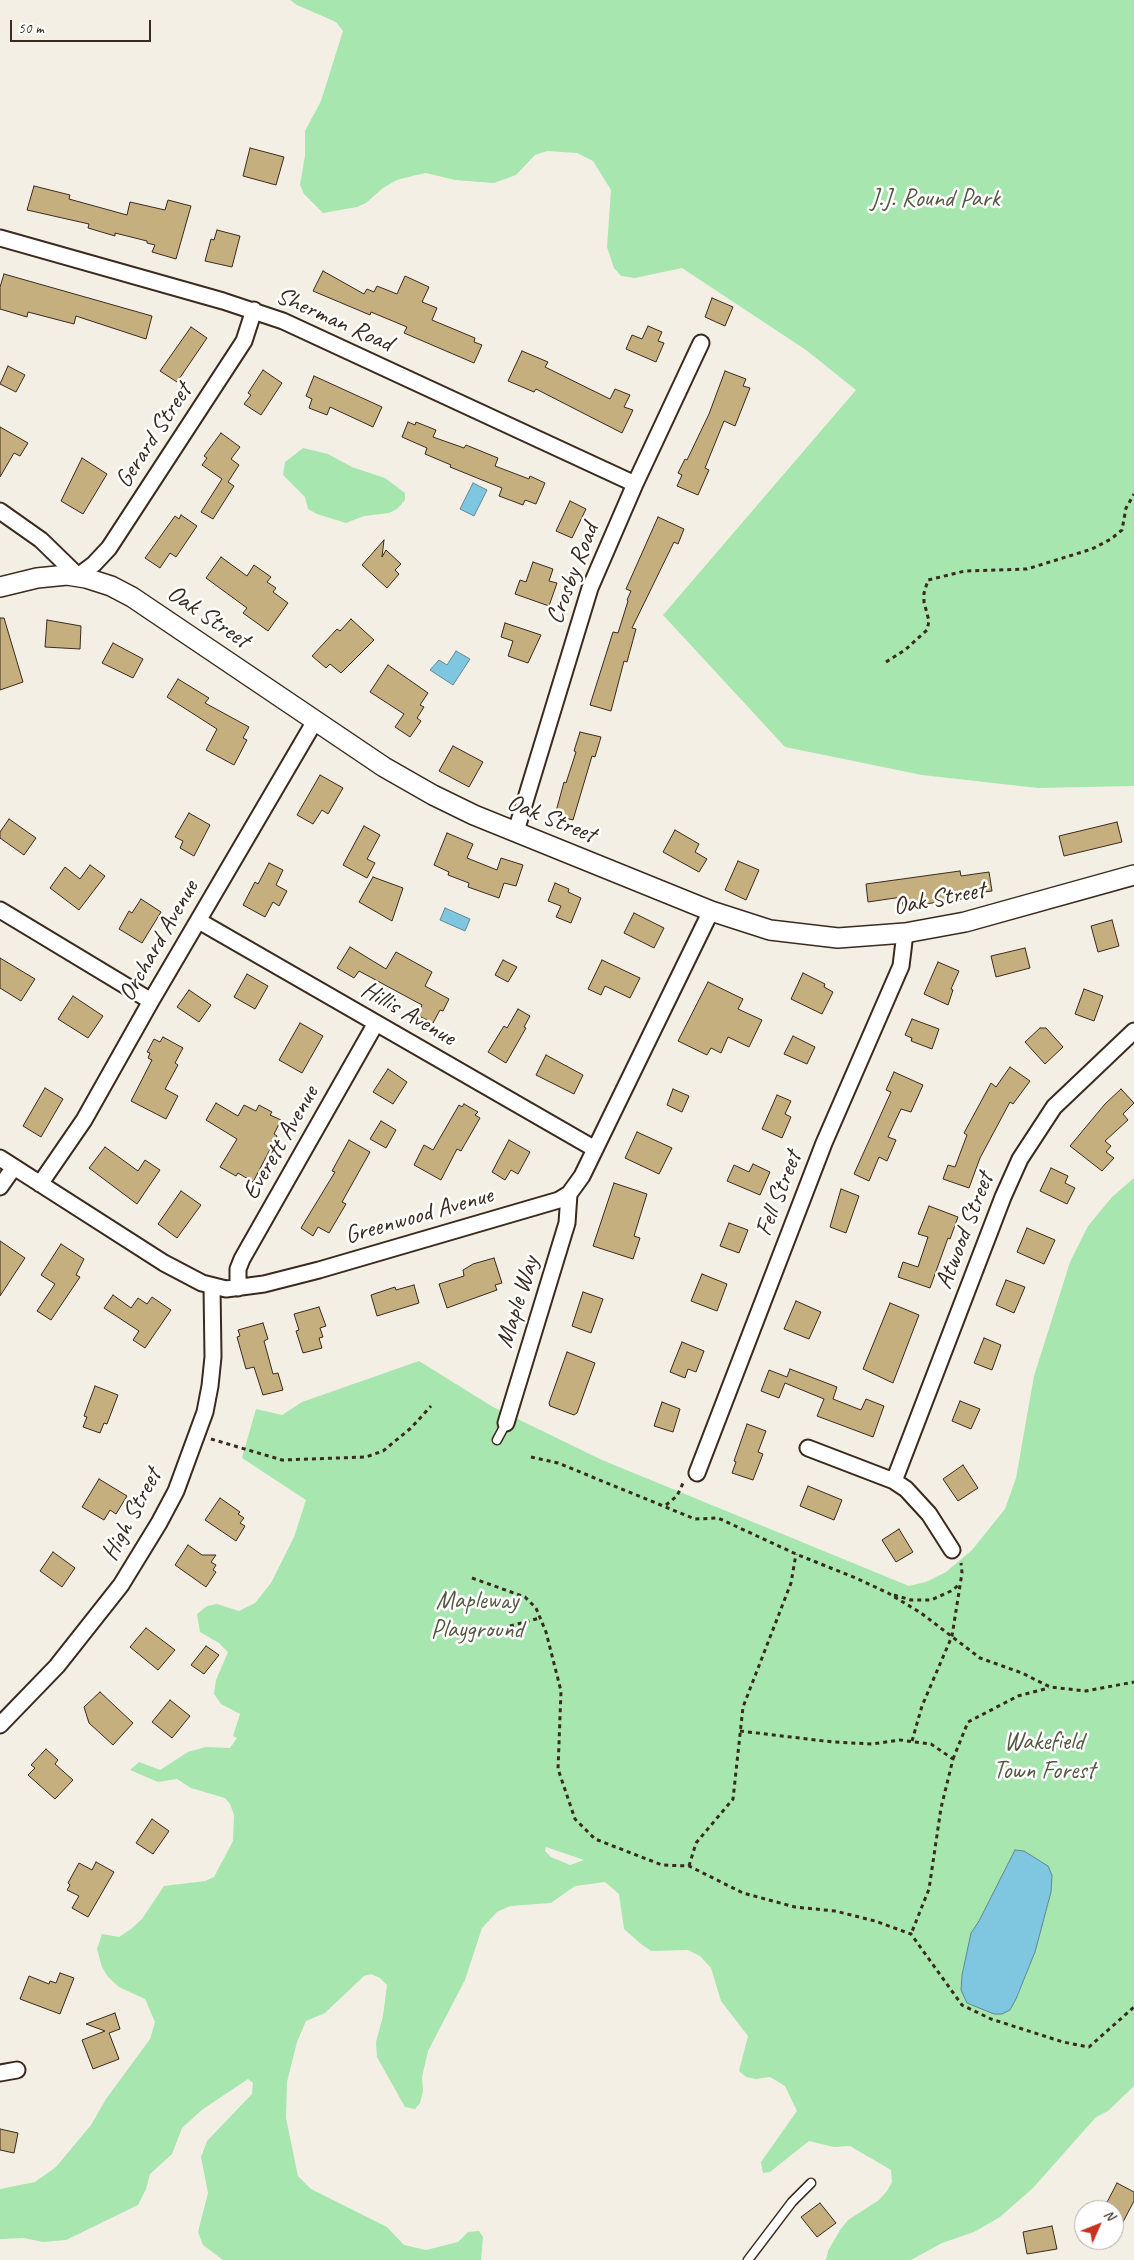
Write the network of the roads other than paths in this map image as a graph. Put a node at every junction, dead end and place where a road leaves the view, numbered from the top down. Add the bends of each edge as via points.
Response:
1 (0, 238) edge
2 (254, 310) junction
3 (701, 343) dead end
4 (635, 484) junction
5 (0, 511) edge
6 (78, 576) junction
7 (0, 587) edge
8 (315, 720) junction
9 (516, 831) junction
10 (1134, 875) edge
11 (0, 910) edge
12 (711, 911) junction
13 (199, 921) junction
14 (905, 933) junction
15 (151, 1001) junction
16 (376, 1024) junction
17 (1134, 1031) edge
18 (594, 1149) junction
19 (0, 1158) edge
20 (14, 1167) junction
21 (40, 1184) junction
22 (0, 1188) edge
23 (569, 1194) junction
24 (212, 1286) junction
25 (238, 1288) junction
26 (506, 1423) joint
27 (497, 1440) dead end
28 (808, 1448) dead end
29 (697, 1473) road end
30 (894, 1481) junction
31 (952, 1550) road end
32 (0, 1724) edge
33 (17, 2070) dead end
34 (0, 2073) edge
35 (811, 2183) dead end
36 (748, 2260) edge

1 - 2 street, Sherman Road
2 - 4 street, Sherman Road
2 - 6 street, Gerard Street via 244,341 109,548
3 - 4 street, Crosby Road
4 - 9 street, Crosby Road via 581,613
5 - 6 street via 41,540
6 - 7 street, Oak Street via 37,578
6 - 8 street, Oak Street via 104,582 132,596
8 - 9 street, Oak Street via 418,788
8 - 13 street, Orchard Avenue
9 - 12 street, Oak Street
10 - 14 street, Oak Street via 966,922
11 - 15 street
12 - 14 street, Oak Street via 752,925 796,934 838,938
12 - 18 street
13 - 15 street, Orchard Avenue
13 - 16 street, Hillis Avenue
14 - 29 street, Fell Street via 901,966 824,1143
15 - 21 street, Orchard Avenue via 84,1120
16 - 18 street, Hillis Avenue
16 - 25 street, Everett Avenue via 242,1259 238,1269
17 - 30 street, Atwood Street via 1054,1107 1020,1159
18 - 23 street via 580,1181
19 - 20 street, Greenwood Avenue
20 - 21 street, Greenwood Avenue
20 - 22 street
21 - 24 street, Greenwood Avenue via 164,1263
23 - 25 street, Greenwood Avenue via 559,1200 328,1268
23 - 26 street, Maple Way via 567,1223
24 - 25 street, Greenwood Avenue via 226,1290
24 - 32 street, High Street via 210,1386 176,1491 122,1585 57,1666
26 - 27 lane
28 - 30 street
30 - 31 street via 920,1502
33 - 34 street
35 - 36 lane via 792,2202

